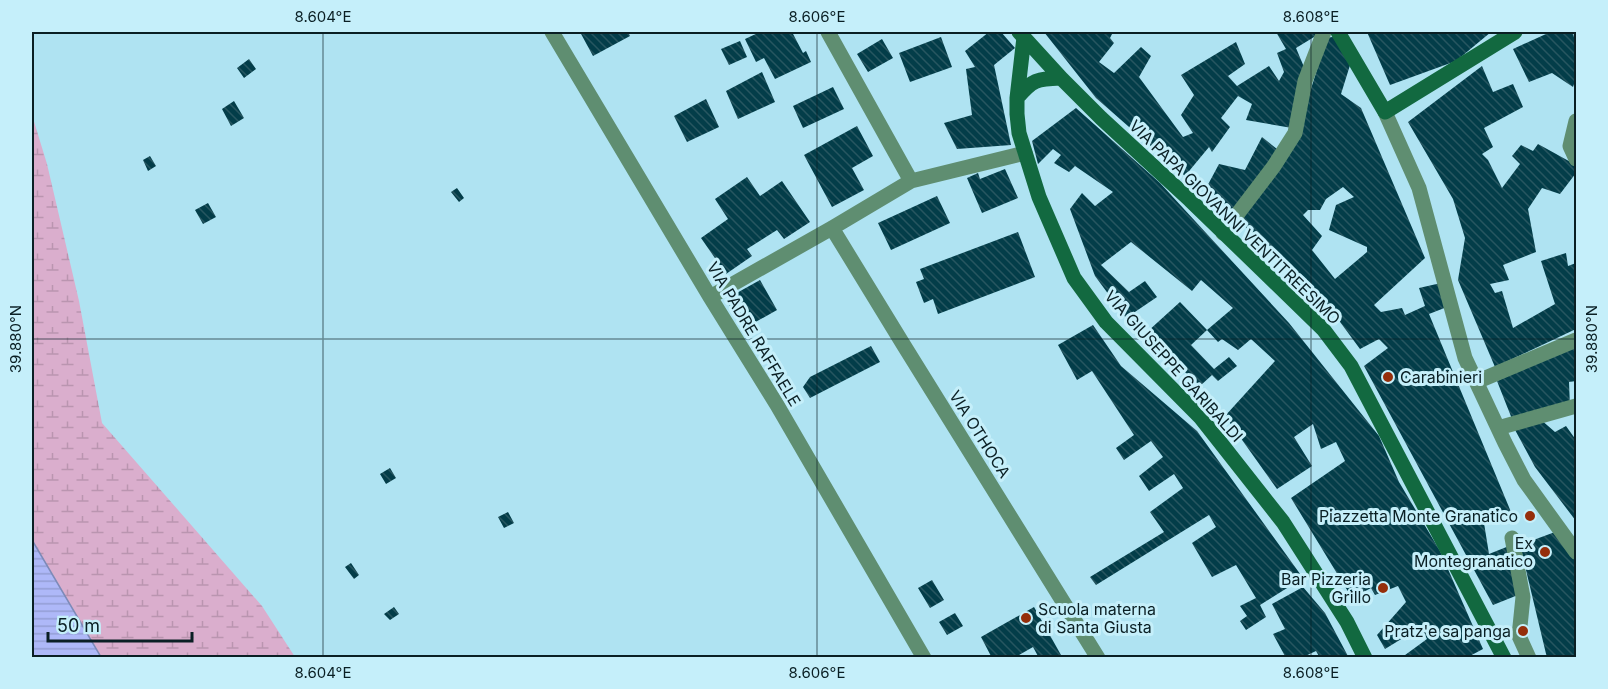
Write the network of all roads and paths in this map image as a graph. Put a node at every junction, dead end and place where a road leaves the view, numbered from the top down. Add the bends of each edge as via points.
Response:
1 (552, 32) edge
2 (828, 32) edge
3 (1324, 32) edge
4 (1338, 32) edge
5 (1515, 32) edge
6 (1022, 34) edge
7 (1061, 78) junction
8 (1017, 98) junction
9 (1385, 111) junction
10 (1576, 121) edge
11 (1025, 153) junction
12 (1576, 159) edge
13 (911, 181) junction
14 (832, 228) junction
15 (1223, 233) junction
16 (710, 297) junction
17 (1576, 340) edge
18 (1476, 382) junction
19 (1576, 406) edge
20 (1498, 428) junction
21 (1512, 538) dead end
22 (1576, 552) edge
23 (924, 657) edge
24 (1098, 657) edge
25 (1365, 657) edge
26 (1504, 657) edge
27 (1529, 657) edge

1 - 16 street, VIA PADRE RAFFAELE
2 - 13 street
3 - 15 street via 1305,81 1295,133
4 - 9 main road
5 - 9 main road
6 - 7 main road, VIA PAPA GIOVANNI VENTITREESIMO
6 - 8 main road, VIA GIUSEPPE GARIBALDI
7 - 8 main road via 1041,79 1028,85
7 - 15 main road, VIA PAPA GIOVANNI VENTITREESIMO
8 - 11 main road, VIA GIUSEPPE GARIBALDI via 1019,133
9 - 18 street via 1419,188 1465,358
10 - 12 street via 1570,146
11 - 13 street
11 - 25 main road, VIA GIUSEPPE GARIBALDI via 1039,197 1074,278 1106,322 1201,418 1283,522
13 - 14 street
14 - 16 street
14 - 24 street, VIA OTHOCA
15 - 26 main road, VIA PAPA GIOVANNI VENTITREESIMO via 1323,329 1351,366
16 - 23 street, VIA PADRE RAFFAELE
17 - 18 street
18 - 20 street
19 - 20 street
20 - 22 street via 1524,480
21 - 27 street via 1523,597 1519,636

